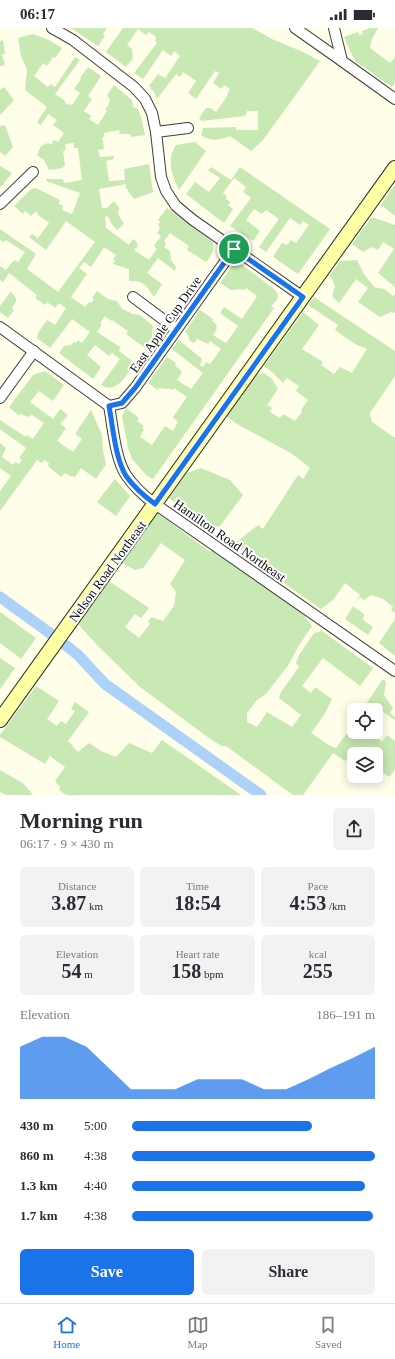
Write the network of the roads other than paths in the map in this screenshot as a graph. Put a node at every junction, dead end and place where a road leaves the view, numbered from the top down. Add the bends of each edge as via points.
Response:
1 (52, 28) edge
2 (295, 28) edge
3 (334, 28) edge
4 (342, 61) junction
5 (395, 98) edge
6 (188, 128) dead end
7 (156, 132) junction
8 (395, 168) edge
9 (33, 172) dead end
10 (0, 204) edge
11 (234, 249) junction
12 (132, 297) dead end
13 (303, 297) junction
14 (0, 327) edge
15 (176, 329) junction
16 (34, 351) junction
17 (0, 398) edge
18 (109, 406) junction
19 (155, 504) junction
20 (395, 671) edge
21 (0, 720) edge

1 - 7 street via 73,40 134,87 145,98 152,113
2 - 4 street
3 - 4 street
4 - 5 street
6 - 7 street
7 - 11 street via 161,177 166,191 176,206 192,220
8 - 13 street, Nelson Road Northeast
9 - 10 street
11 - 13 street
11 - 15 street, East Apple Cup Drive
12 - 15 street
13 - 19 street, Nelson Road Northeast
14 - 16 street
15 - 18 street, East Apple Cup Drive via 122,403
16 - 17 street
16 - 18 street
18 - 19 street, Hamilton Road Northeast via 119,456 126,474 136,489
19 - 20 street, Hamilton Road Northeast
19 - 21 street, Nelson Road Northeast

